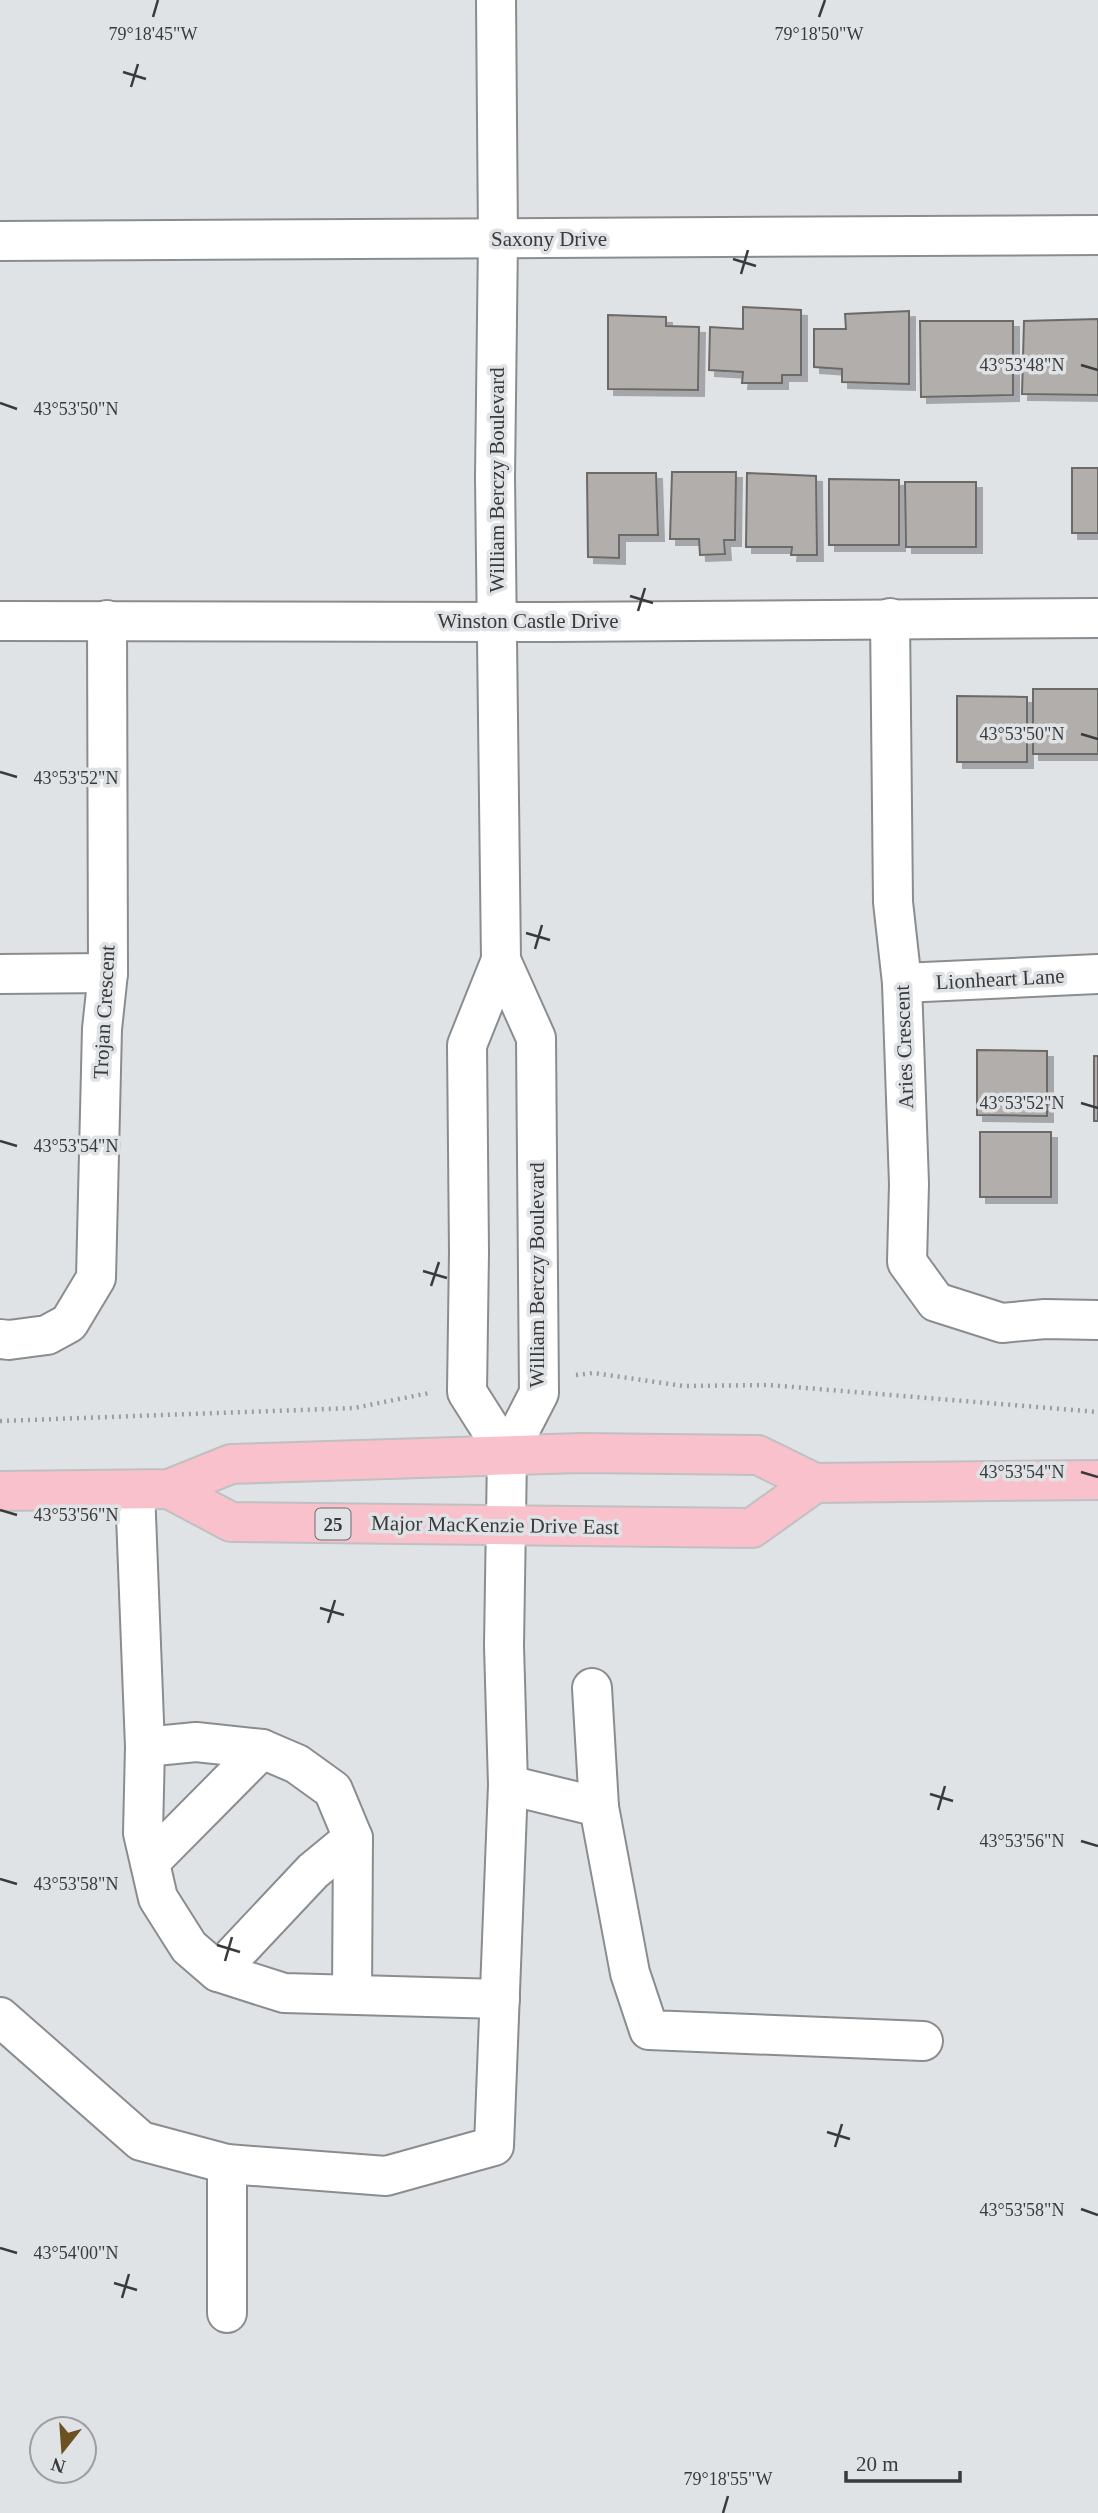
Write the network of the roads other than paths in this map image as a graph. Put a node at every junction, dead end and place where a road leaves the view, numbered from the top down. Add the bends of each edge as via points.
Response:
1 (496, 0) edge
2 (1098, 235) edge
3 (498, 239) junction
4 (0, 241) edge
5 (890, 618) junction
6 (1098, 618) edge
7 (107, 620) junction
8 (0, 621) edge
9 (498, 622) junction
10 (501, 960) junction
11 (108, 973) junction
12 (0, 974) edge
13 (1098, 974) edge
14 (902, 983) junction
15 (1098, 1320) edge
16 (0, 1339) edge
17 (507, 1454) junction
18 (1098, 1480) edge
19 (816, 1482) junction
20 (152, 1490) junction
21 (0, 1491) edge
22 (506, 1525) junction
23 (592, 1688) dead end
24 (145, 1747) junction
25 (262, 1749) junction
26 (508, 1785) junction
27 (599, 1807) junction
28 (353, 1838) junction
29 (150, 1862) junction
30 (218, 1972) junction
31 (352, 1994) junction
32 (500, 1999) junction
33 (0, 2017) edge
34 (923, 2041) dead end
35 (227, 2164) junction
36 (227, 2313) dead end

1 - 3 street, William Berczy Boulevard
2 - 3 street, Saxony Drive
3 - 4 street, Saxony Drive
3 - 9 street, William Berczy Boulevard
5 - 6 street, Winston Castle Drive
5 - 9 street, Winston Castle Drive
5 - 14 street, Aries Crescent via 893,902
7 - 8 street, Winston Castle Drive
7 - 9 street, Winston Castle Drive
7 - 11 street, Trojan Crescent
9 - 10 street, William Berczy Boulevard
10 - 17 street, William Berczy Boulevard via 536,1038 539,1393
10 - 17 street, William Berczy Boulevard via 467,1045 467,1392
11 - 12 street
11 - 16 street, Trojan Crescent via 102,1029 96,1278 69,1323 47,1335
13 - 14 street, Lionheart Lane
14 - 15 street, Aries Crescent via 907,1262 936,1302 1002,1323
17 - 19 main road, Major MacKenzie Drive East / 25 via 758,1455
17 - 20 main road, Major MacKenzie Drive East / 25 via 231,1464
17 - 22 street
18 - 19 main road, Major MacKenzie Drive East / 25
19 - 22 main road, Major MacKenzie Drive East / 25 via 752,1528
20 - 21 main road, Major MacKenzie Drive East / 25
20 - 22 main road, Major MacKenzie Drive East / 25 via 231,1522
20 - 24 street
22 - 26 street
23 - 27 street
24 - 25 street via 196,1742
24 - 29 street via 143,1833
25 - 28 street via 297,1764 334,1790
25 - 29 street
26 - 27 street
26 - 32 street
27 - 34 street via 630,1973 649,2030
28 - 30 street via 313,1871
28 - 31 street
29 - 30 street via 158,1898 188,1947
30 - 31 street via 284,1993
31 - 32 street
32 - 35 street via 494,2146 386,2176
33 - 35 street via 141,2141
35 - 36 street

